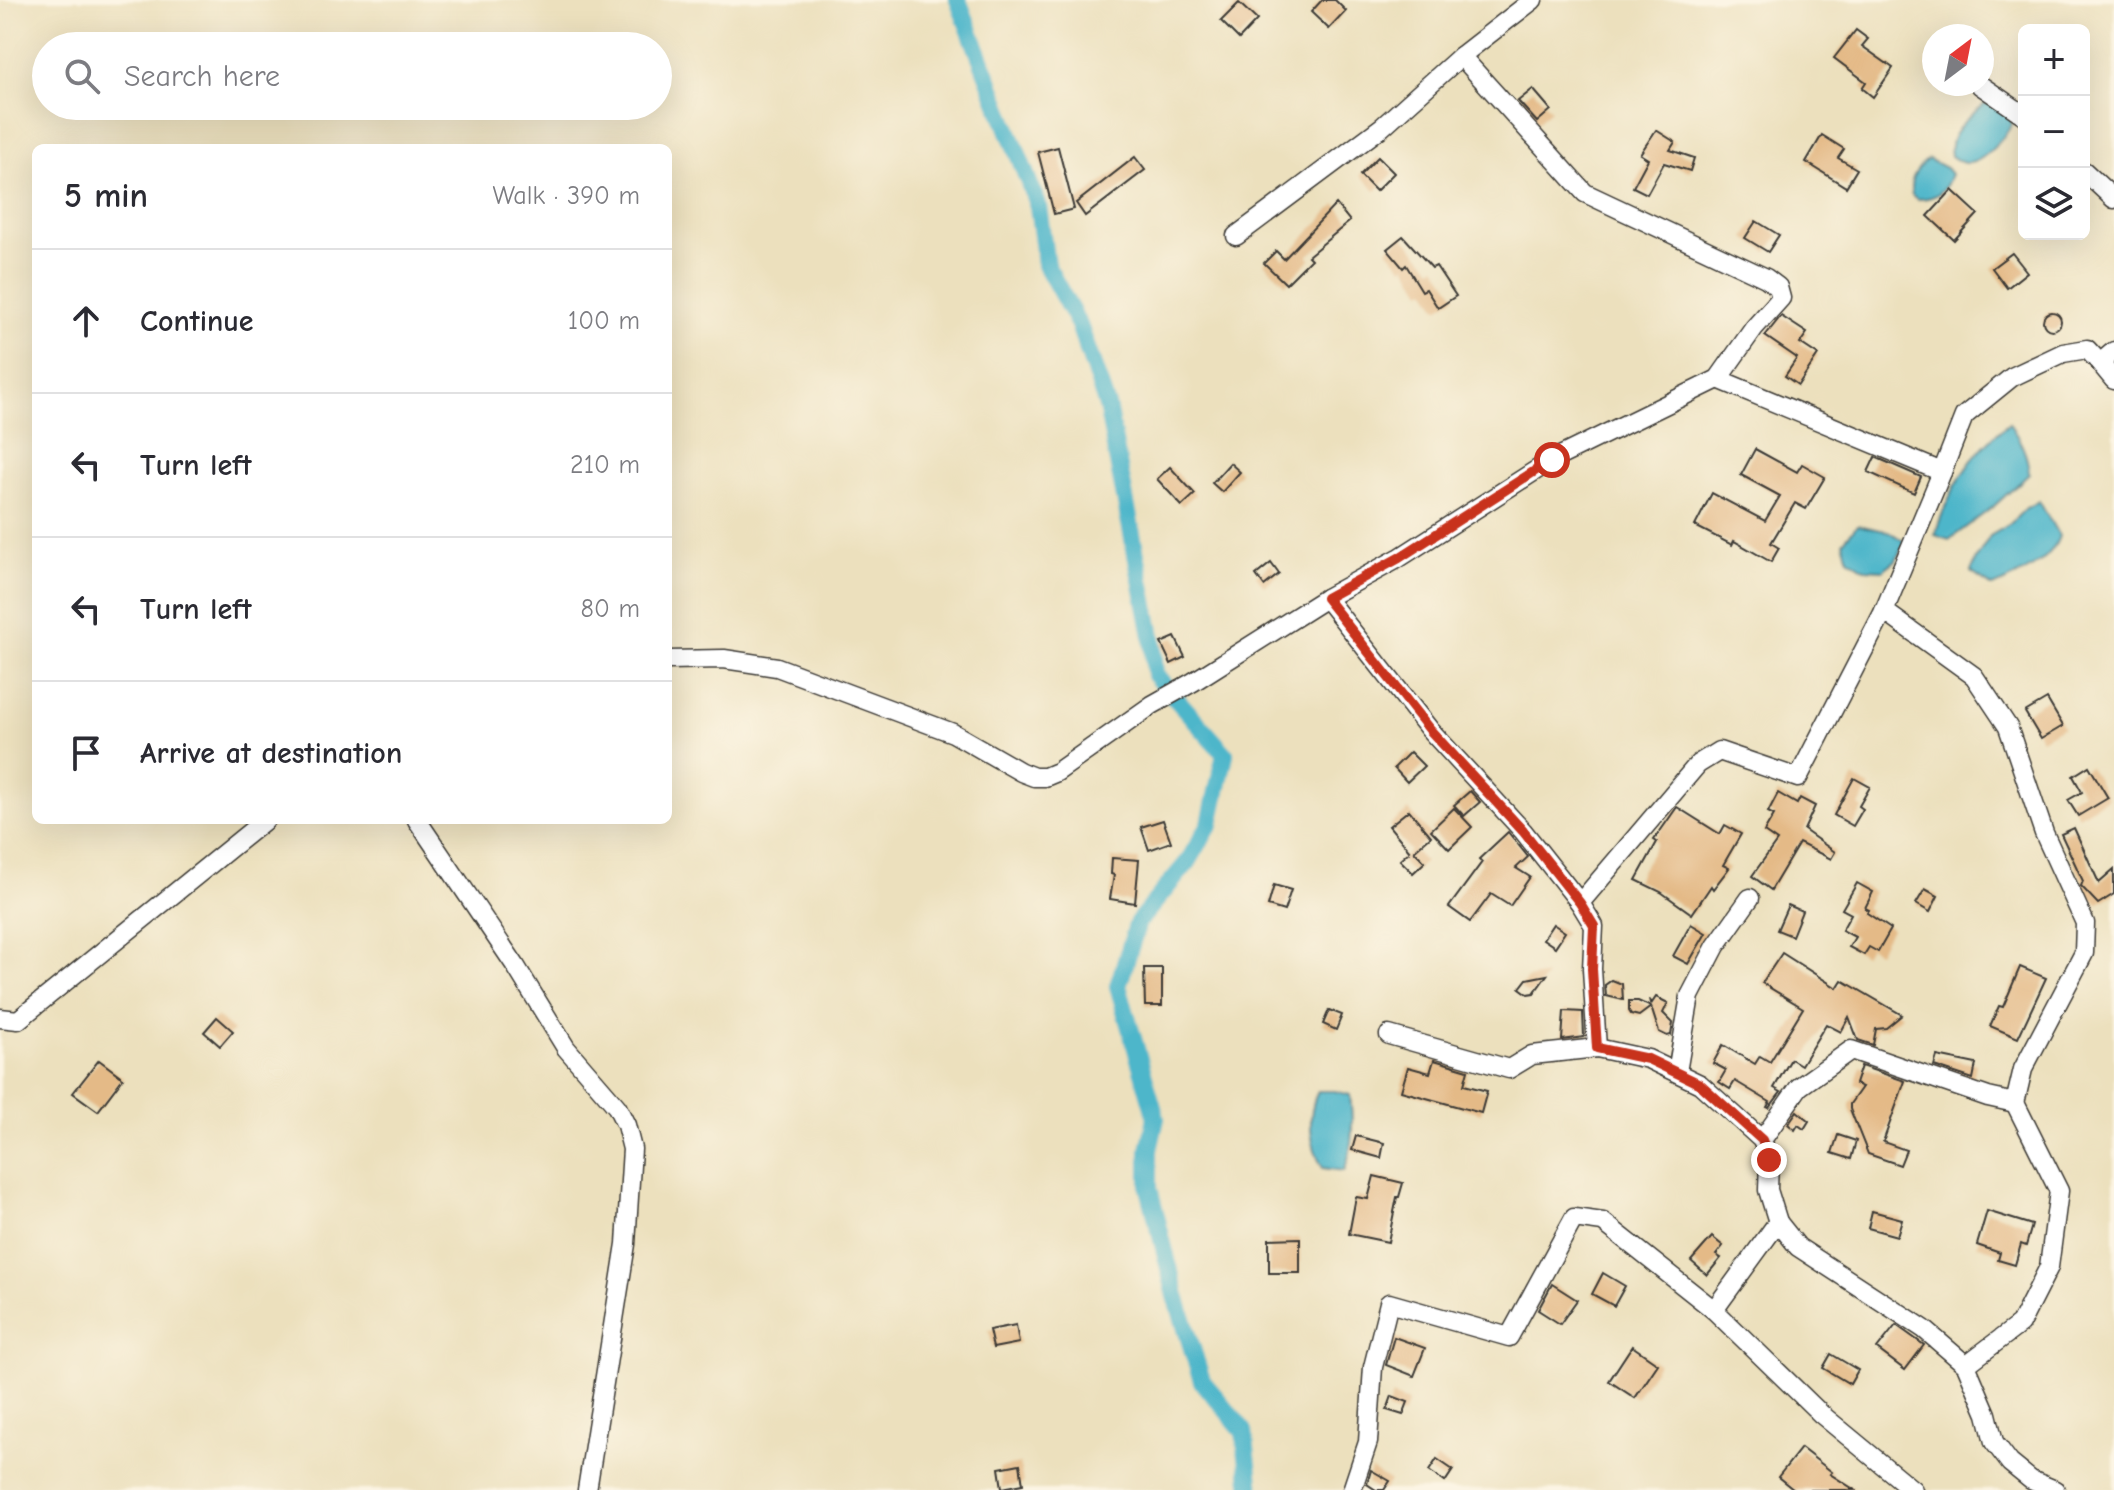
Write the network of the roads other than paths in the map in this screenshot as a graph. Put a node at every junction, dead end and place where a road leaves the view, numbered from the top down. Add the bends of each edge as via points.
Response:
1 (1533, 0) edge
2 (1461, 56) junction
3 (1994, 95) edge
4 (2018, 111) edge
5 (2090, 177) edge
6 (2114, 199) edge
7 (1236, 236) dead end
8 (2107, 357) edge
9 (1718, 379) junction
10 (2114, 380) edge
11 (1942, 472) junction
12 (1326, 598) junction
13 (1884, 611) junction
14 (672, 660) edge
15 (260, 824) edge
16 (420, 824) edge
17 (1750, 898) dead end
18 (1580, 903) junction
19 (0, 1018) edge
20 (1389, 1035) dead end
21 (1597, 1048) junction
22 (1677, 1072) junction
23 (2015, 1103) junction
24 (1762, 1140) junction
25 (1778, 1222) junction
26 (1714, 1310) junction
27 (1966, 1365) junction
28 (587, 1490) edge
29 (1352, 1490) edge
30 (1913, 1490) edge
31 (2055, 1490) edge

1 - 2 street
2 - 7 street via 1382,127
2 - 9 street via 1585,193 1778,287 1781,298
3 - 4 street
5 - 6 street
8 - 10 street
8 - 11 street via 2087,349 2063,353 2012,377 1964,416
9 - 11 street
9 - 12 street via 1552,460
11 - 13 street
12 - 14 street via 1045,777 989,756 953,733 804,675 751,661
12 - 18 street via 1430,730 1523,831
13 - 18 street via 1798,778 1719,751 1698,764
13 - 23 street via 1974,676 2008,727 2044,833 2085,923 2084,953 2023,1069
15 - 19 street via 18,1020
16 - 28 street via 566,1048 626,1125 632,1149 626,1244
17 - 22 street via 1690,996
18 - 21 street via 1594,926
20 - 21 street via 1509,1069 1532,1055
21 - 22 street via 1648,1059
22 - 24 street via 1700,1084
23 - 24 street via 1851,1050 1799,1087
23 - 27 street via 2059,1191 2049,1267 2020,1324
24 - 25 street
25 - 26 street
25 - 27 street via 1798,1247 1924,1329
26 - 29 street via 1603,1222 1574,1218 1509,1337 1389,1303 1373,1367 1368,1442
26 - 30 street via 1821,1414
27 - 31 street via 1994,1442 2031,1480

